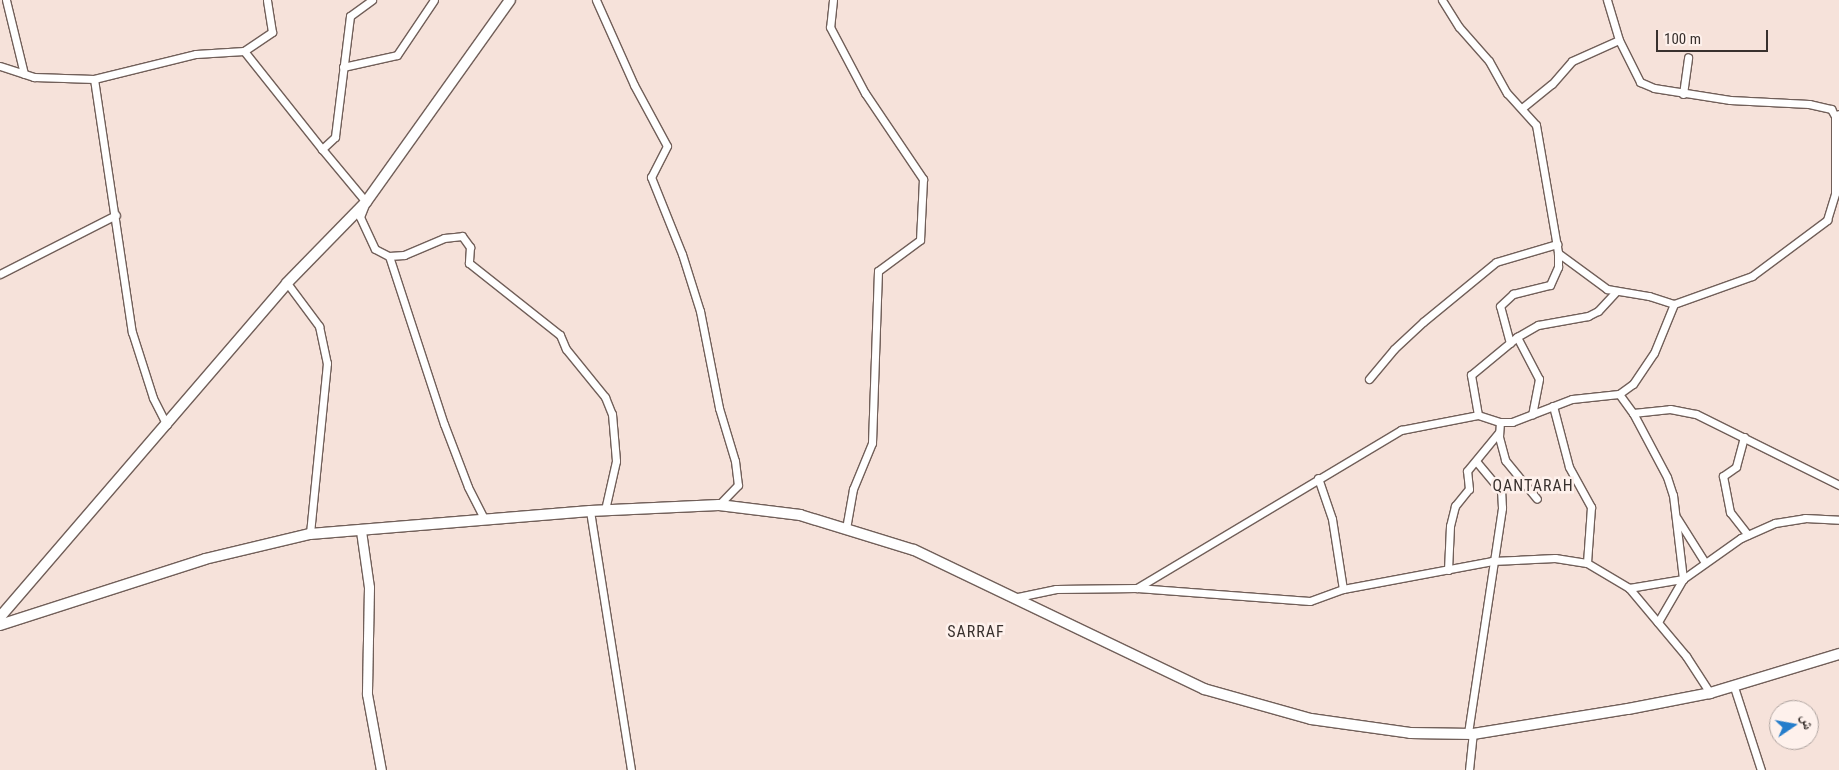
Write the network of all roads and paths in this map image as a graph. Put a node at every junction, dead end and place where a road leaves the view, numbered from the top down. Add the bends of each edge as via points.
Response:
1 (6, 0) edge
2 (267, 0) edge
3 (372, 0) edge
4 (434, 0) edge
5 (510, 0) edge
6 (596, 0) edge
7 (833, 0) edge
8 (1442, 0) edge
9 (1607, 0) edge
10 (1619, 40) junction
11 (244, 51) junction
12 (1688, 57) dead end
13 (0, 66) edge
14 (343, 67) junction
15 (24, 74) junction
16 (94, 79) junction
17 (1684, 94) junction
18 (1522, 108) junction
19 (1837, 115) edge
20 (322, 149) junction
21 (366, 202) junction
22 (116, 215) junction
23 (1557, 244) junction
24 (1558, 253) junction
25 (389, 256) junction
26 (0, 274) edge
27 (287, 283) junction
28 (1616, 292) junction
29 (1674, 304) junction
30 (1517, 337) junction
31 (1510, 343) junction
32 (1369, 379) dead end
33 (1619, 394) junction
34 (1553, 406) junction
35 (1633, 413) junction
36 (1478, 414) junction
37 (1532, 414) junction
38 (1500, 422) junction
39 (167, 425) junction
40 (1499, 432) junction
41 (1744, 437) junction
42 (1476, 461) junction
43 (1318, 478) junction
44 (1839, 484) edge
45 (1537, 499) dead end
46 (719, 505) junction
47 (605, 510) junction
48 (590, 511) junction
49 (1675, 516) junction
50 (485, 520) junction
51 (1839, 520) edge
52 (846, 527) junction
53 (361, 531) junction
54 (310, 534) junction
55 (1748, 535) junction
56 (1492, 562) junction
57 (1704, 562) junction
58 (1587, 563) junction
59 (1448, 570) junction
60 (1683, 579) junction
61 (1137, 588) junction
62 (1629, 588) junction
63 (1344, 589) junction
64 (1012, 598) junction
65 (0, 617) edge
66 (1658, 622) junction
67 (0, 625) edge
68 (1839, 654) edge
69 (1734, 687) junction
70 (1710, 693) junction
71 (1470, 734) junction
72 (381, 770) edge
73 (632, 770) edge
74 (1469, 770) edge
75 (1761, 770) edge

1 - 15 street
2 - 11 street via 272,32
3 - 14 street via 350,16
4 - 14 street via 397,56
5 - 21 main road
6 - 46 street via 634,85 667,146 651,177 682,254 700,311 719,408 735,461 738,485
7 - 52 street via 830,27 865,93 923,179 920,240 878,271 872,442 853,489
8 - 18 street via 1459,27 1489,61 1507,93
9 - 10 street
10 - 17 street via 1640,82
10 - 18 street via 1572,60 1552,84
11 - 16 street via 196,54
11 - 20 street
12 - 17 street
13 - 15 street
14 - 20 street via 334,137
15 - 16 street via 52,79
16 - 22 street
17 - 19 street via 1809,104
18 - 23 street via 1536,125 1541,140
19 - 29 street via 1835,193 1827,220 1752,276
20 - 21 street
21 - 25 street via 360,217 375,249
21 - 27 main road
22 - 26 street
22 - 39 street via 132,332 153,398
23 - 24 street
23 - 32 street via 1496,262 1423,322
24 - 28 street via 1607,290
24 - 31 street via 1558,267 1550,285 1513,294 1500,306
25 - 47 street via 404,255 444,238 462,236 470,247 469,263 560,334 566,349 605,398 612,414 616,461
25 - 50 street via 444,424 468,487
27 - 39 main road
27 - 54 street via 319,326 327,363
28 - 29 street via 1649,296
28 - 30 street via 1598,311 1588,316 1538,325
29 - 33 street via 1654,353 1633,384
30 - 31 street
30 - 37 street via 1539,379
31 - 36 street via 1471,376
33 - 34 street via 1584,396
33 - 35 street
34 - 37 street
34 - 58 street via 1569,467 1592,513
35 - 41 street via 1670,409 1696,414
35 - 49 street via 1667,477
36 - 38 street
36 - 43 street via 1401,430
37 - 38 street via 1512,422
38 - 40 street
39 - 65 main road
40 - 42 street
40 - 45 street via 1505,460
41 - 44 street
41 - 55 street via 1736,467 1723,476 1730,512
42 - 56 street via 1501,491 1502,508
42 - 59 street via 1468,471 1469,489 1453,513
43 - 61 street
43 - 63 street via 1332,519
46 - 47 main road
46 - 52 main road via 800,516
47 - 48 main road
48 - 50 main road
48 - 73 street
49 - 57 street
49 - 60 street
50 - 53 main road
51 - 55 street via 1805,518 1782,521
52 - 64 main road via 914,550
53 - 54 main road
53 - 72 street via 369,587 367,694
54 - 67 main road via 205,558
55 - 57 street
56 - 58 street via 1555,558
56 - 59 street
56 - 71 street
57 - 60 street
58 - 62 street
59 - 63 street
60 - 62 street
60 - 66 street
61 - 63 street via 1310,601
61 - 64 street via 1056,590
62 - 66 street
64 - 71 main road via 1204,689 1311,720 1410,733
66 - 70 street
68 - 69 main road
69 - 70 main road
69 - 75 street
70 - 71 main road
71 - 74 street

